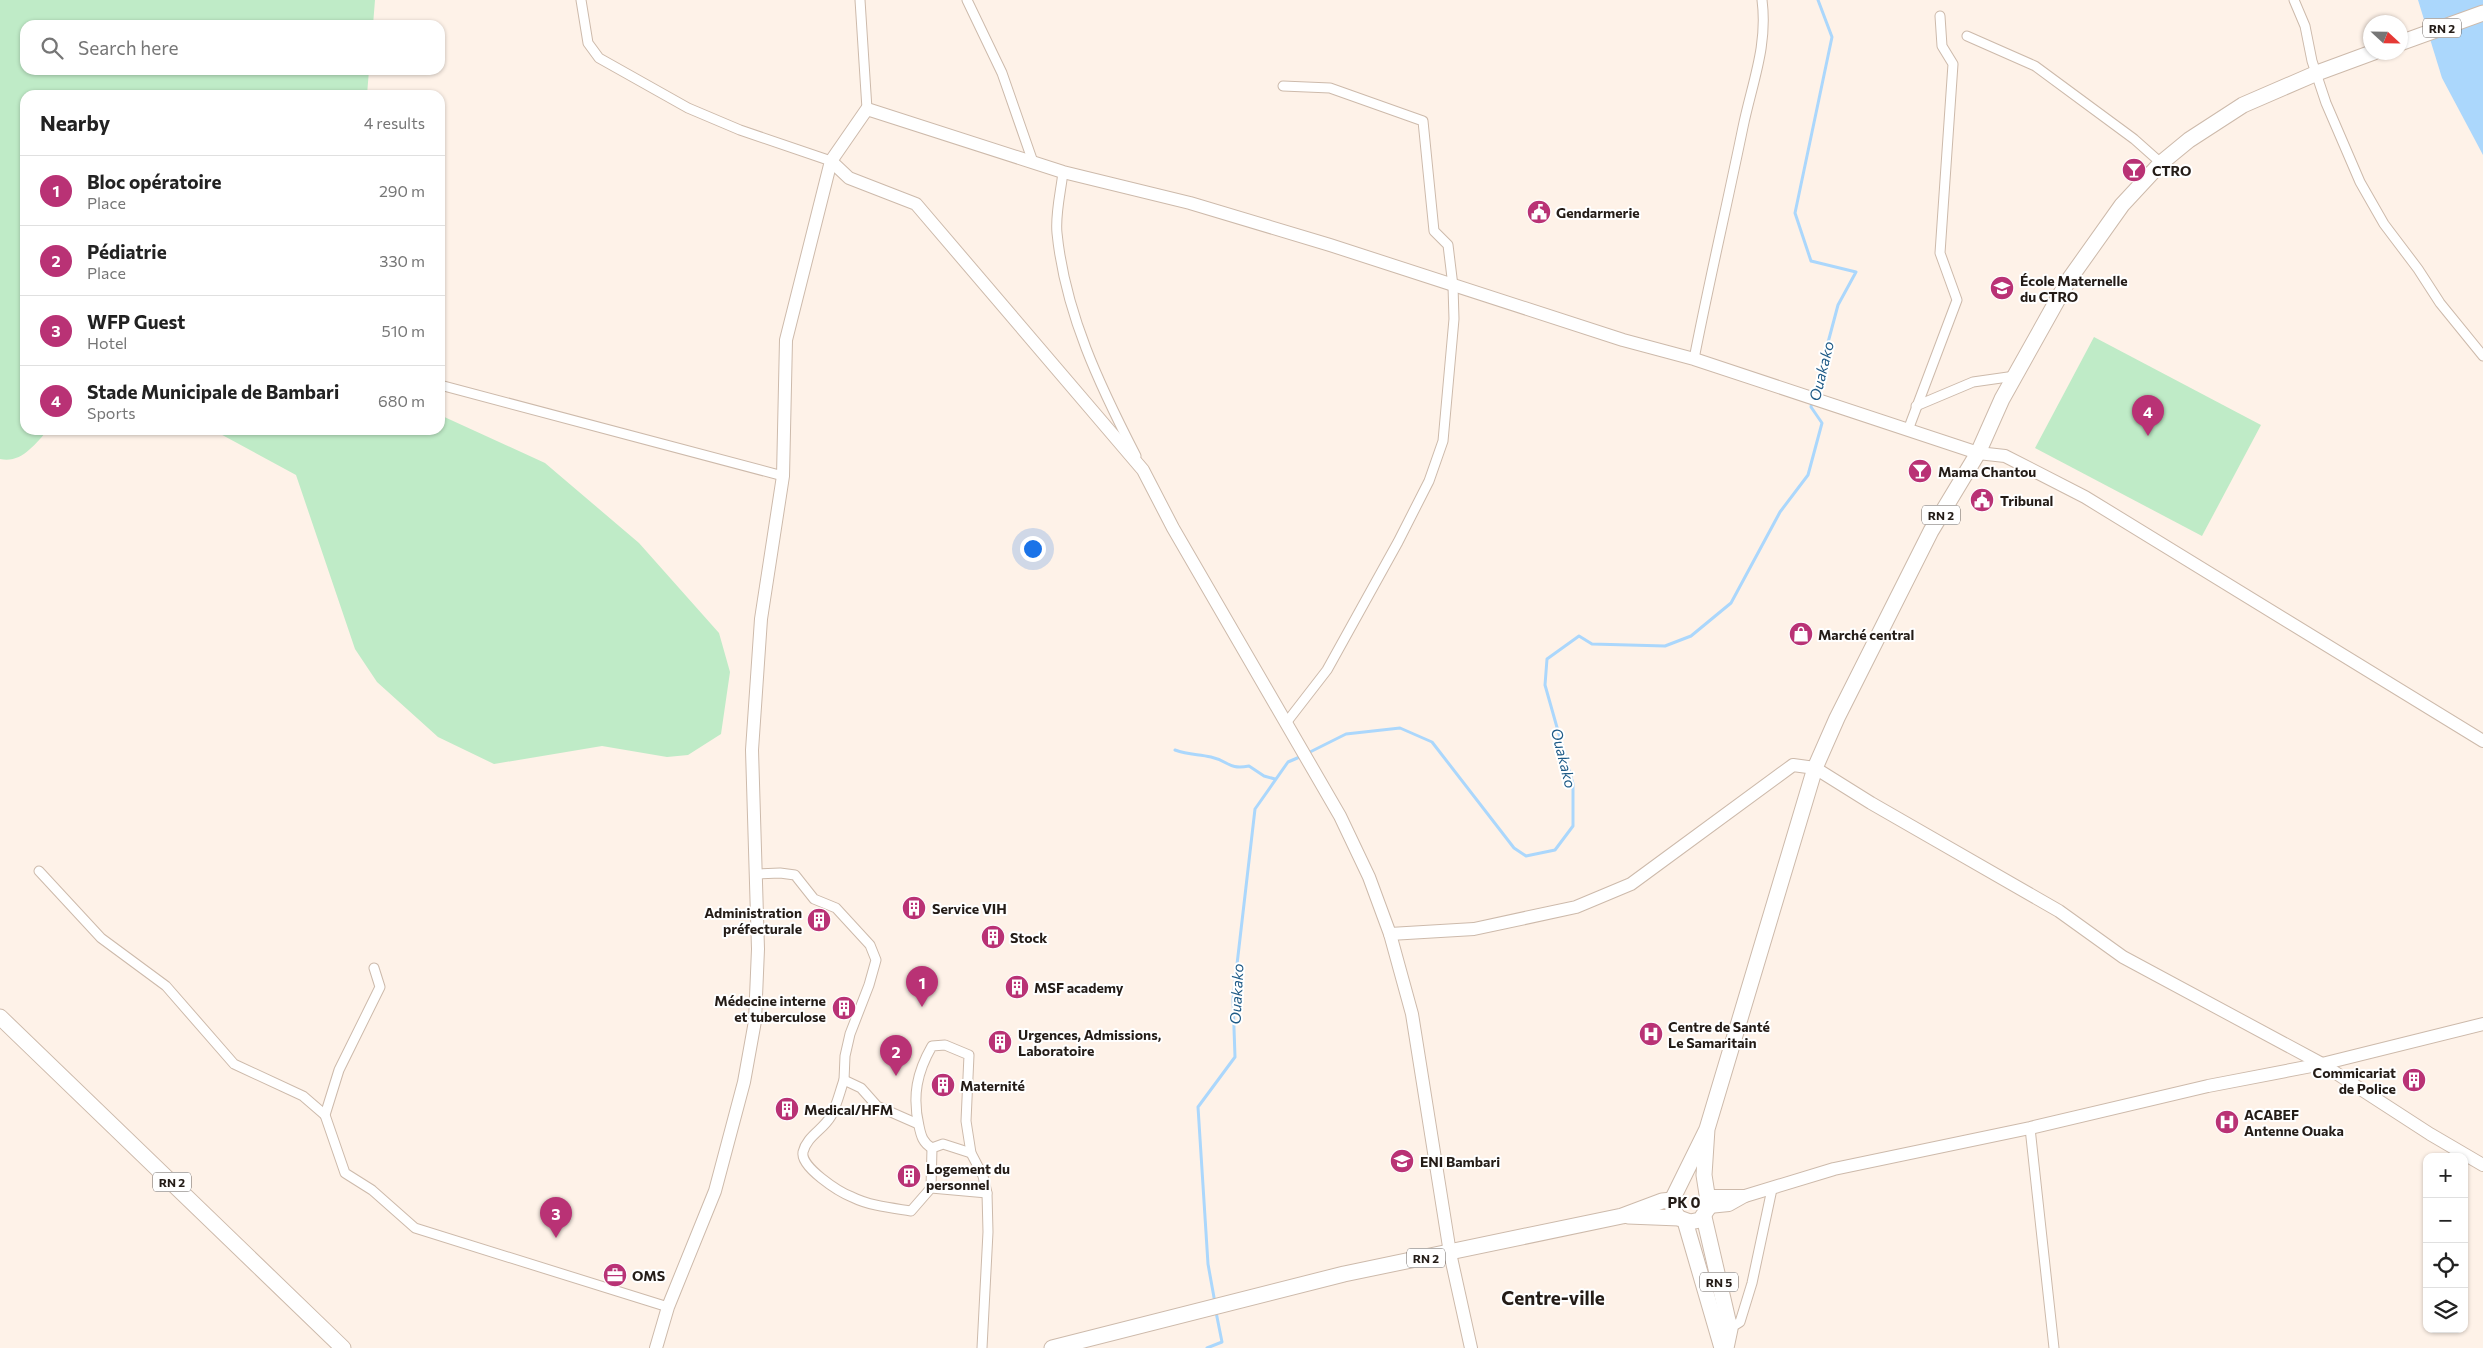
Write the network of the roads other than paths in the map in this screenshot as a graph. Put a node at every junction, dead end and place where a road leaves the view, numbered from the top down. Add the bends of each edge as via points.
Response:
1 (581, 0) edge
2 (860, 0) edge
3 (967, 0) edge
4 (1762, 0) edge
5 (2294, 0) edge
6 (2483, 13) edge
7 (1940, 16) dead end
8 (1967, 36) dead end
9 (2408, 40) edge
10 (2363, 56) edge
11 (2317, 73) junction
12 (1283, 86) dead end
13 (867, 109) junction
14 (831, 161) junction
15 (1033, 162) junction
16 (2161, 163) junction
17 (1063, 172) junction
18 (1453, 286) junction
19 (2483, 356) edge
20 (1694, 359) junction
21 (2015, 376) junction
22 (445, 386) edge
23 (1916, 406) junction
24 (1908, 430) junction
25 (1978, 453) junction
26 (1143, 470) junction
27 (783, 476) junction
28 (1286, 723) junction
29 (2483, 742) edge
30 (1815, 768) junction
31 (39, 871) dead end
32 (756, 874) junction
33 (1390, 934) junction
34 (374, 968) dead end
35 (0, 1017) edge
36 (2483, 1024) edge
37 (2322, 1064) junction
38 (844, 1080) junction
39 (325, 1115) junction
40 (918, 1124) junction
41 (2030, 1128) junction
42 (1707, 1129) junction
43 (932, 1148) junction
44 (972, 1153) junction
45 (2483, 1165) edge
46 (932, 1188) junction
47 (1772, 1189) junction
48 (987, 1193) junction
49 (1675, 1195) junction
50 (1707, 1203) junction
51 (1622, 1216) junction
52 (1682, 1220) junction
53 (1450, 1253) junction
54 (1715, 1296) junction
55 (668, 1307) junction
56 (1723, 1330) junction
57 (343, 1348) edge
58 (656, 1348) edge
59 (982, 1348) edge
60 (1052, 1348) edge
61 (1471, 1348) edge
62 (1722, 1348) edge
63 (1726, 1348) edge
64 (2054, 1348) edge

1 - 14 street via 588,43 599,58 688,108 740,130
2 - 13 street
3 - 15 street via 1002,74
4 - 20 street via 1764,17 1758,71 1715,251
5 - 11 street via 2305,26
6 - 9 main road, RN 2
7 - 23 street via 1942,46 1953,64 1940,253 1957,300
8 - 16 street via 2035,66 2134,139
10 - 11 main road, RN 2
11 - 16 main road, RN 2 via 2243,105 2189,140
11 - 19 street via 2349,158 2384,224 2440,303
12 - 18 street via 1330,88 1423,121 1434,231 1448,244
13 - 14 street
13 - 15 street
14 - 26 street via 848,178 916,204
14 - 27 street via 786,340
15 - 17 street
16 - 21 main road, RN 2 via 2122,205 2068,281
17 - 18 street via 1190,203
17 - 26 street via 1057,231 1070,305 1102,390
18 - 20 street
18 - 28 street via 1454,319 1442,441 1429,481 1327,670
20 - 24 street
21 - 23 street via 1972,382
21 - 25 main road, RN 2
22 - 27 street
23 - 24 street
24 - 25 street
25 - 29 street via 2005,456 2077,492
25 - 30 main road, RN 2 via 1931,530
26 - 28 street
27 - 32 street via 761,619 752,750
28 - 33 street via 1340,816 1369,877
30 - 33 street via 1793,765 1631,884 1576,907 1474,929
30 - 37 street via 2029,893 2123,956
30 - 42 main road, RN 2
31 - 39 street via 101,938 166,986 234,1064 303,1096
32 - 38 street via 794,876 814,899 836,908 870,945 876,960 845,1056
32 - 55 street via 758,949 755,1021 744,1082 715,1191
33 - 53 street via 1412,1014
34 - 39 street via 380,987 338,1070
35 - 57 main road, RN 2
36 - 37 street
37 - 41 street via 2208,1086
37 - 45 street
38 - 40 street via 861,1088 877,1106
38 - 46 street via 831,1116 806,1143 802,1155 804,1162 812,1171 852,1197 879,1206 912,1211
39 - 55 street via 344,1173 372,1190 416,1228
40 - 43 street via 924,1144
40 - 44 street via 914,1108 915,1089 927,1054 932,1046 945,1044 961,1050 968,1054 966,1121
41 - 47 street via 1834,1169
41 - 64 street
42 - 49 main road, RN 2
42 - 50 main road, RN 2 via 1704,1161
43 - 44 street via 943,1144
43 - 46 street
44 - 48 street
46 - 48 street
47 - 50 street via 1745,1196 1729,1205
47 - 56 street via 1752,1283 1740,1322
48 - 59 street
49 - 50 main road via 1683,1185 1695,1184
49 - 51 main road, RN 2
49 - 52 main road via 1673,1210
50 - 52 main road via 1695,1222
50 - 54 main road, RN 5
51 - 52 main road, RN 2
51 - 53 main road, RN 2
52 - 54 main road, RN 5
53 - 60 main road, RN 2 via 1344,1274
53 - 61 street
54 - 56 main road, RN 5
55 - 58 street
56 - 62 main road, RN 5
56 - 63 main road, RN 5

